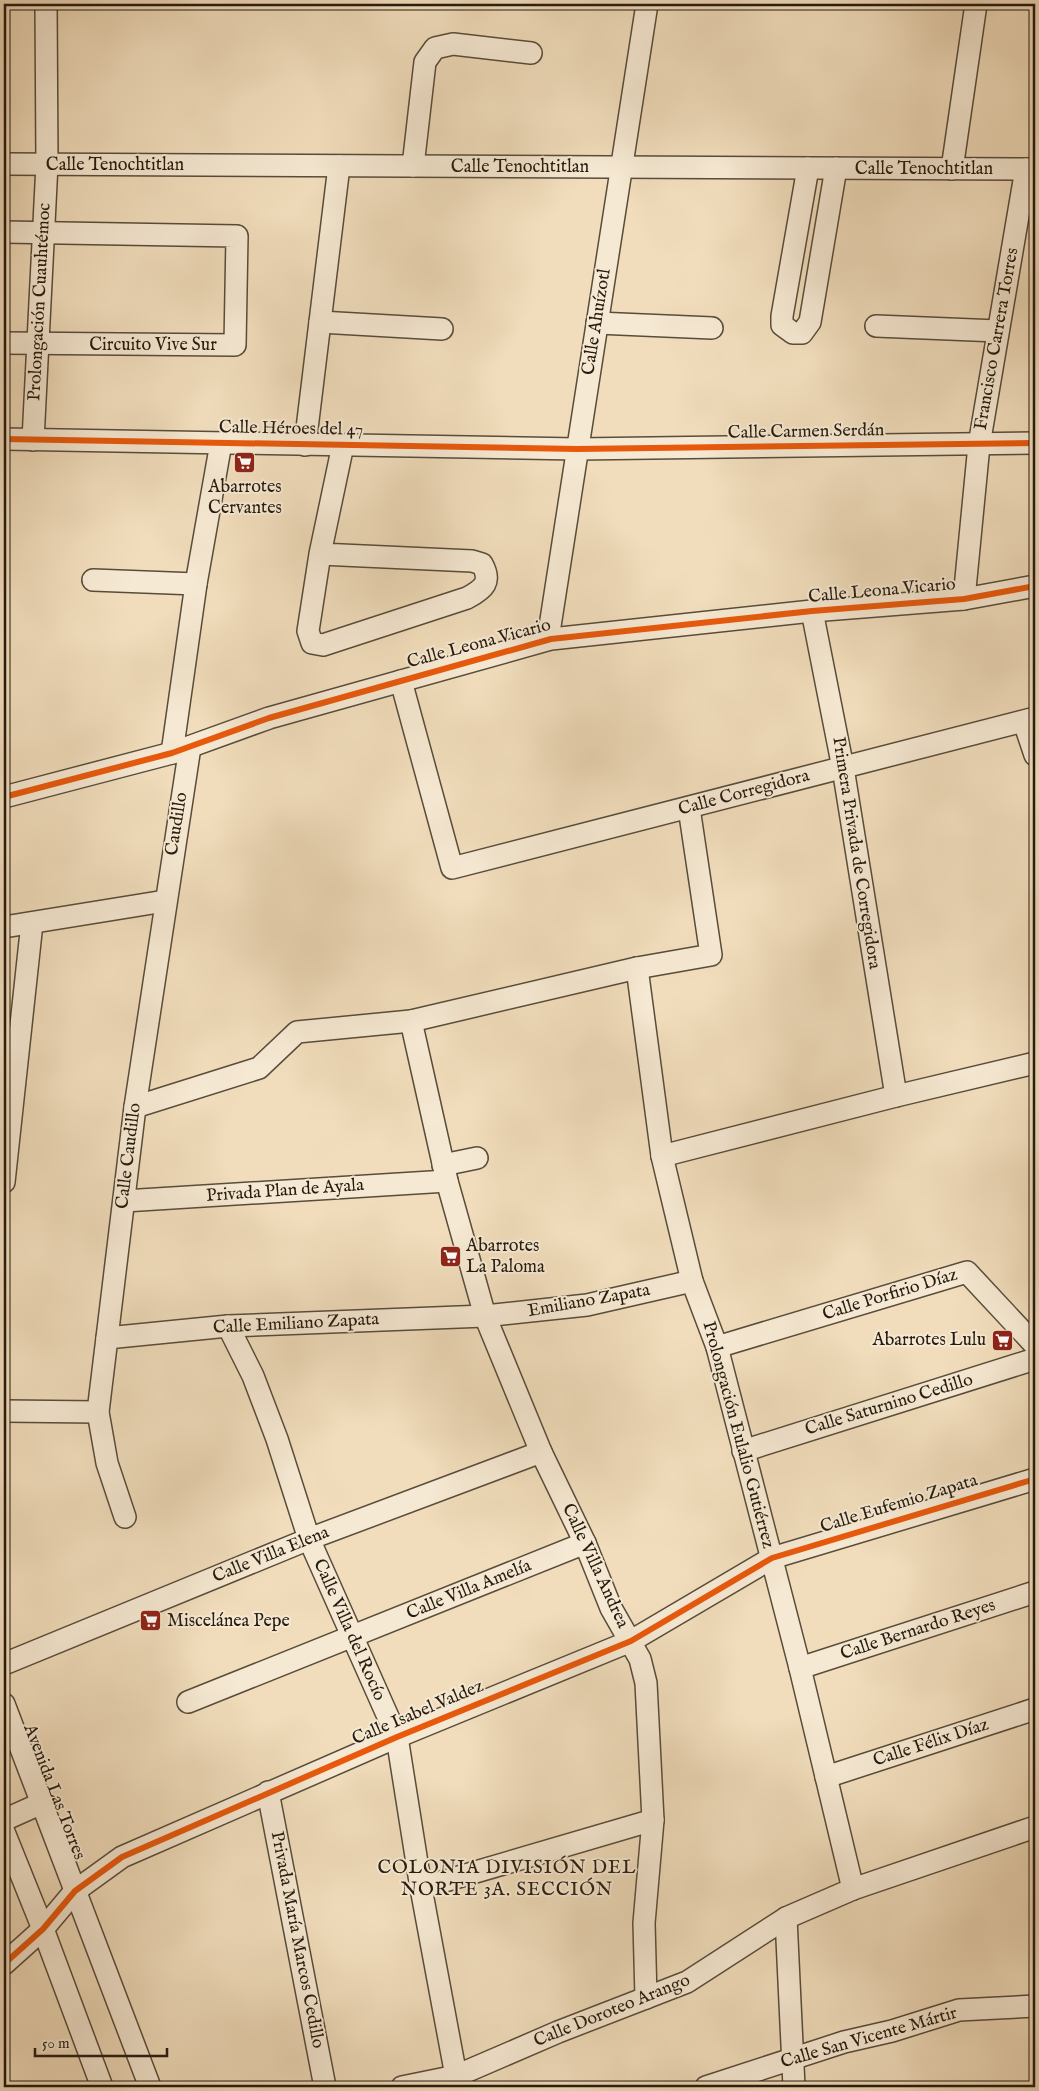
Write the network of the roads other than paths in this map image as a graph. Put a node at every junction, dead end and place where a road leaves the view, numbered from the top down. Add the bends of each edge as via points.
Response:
1 (46, 4) edge
2 (646, 4) edge
3 (976, 4) edge
4 (531, 53) dead end
5 (4, 164) edge
6 (47, 164) junction
7 (339, 166) junction
8 (413, 166) junction
9 (622, 167) junction
10 (808, 168) junction
11 (836, 168) junction
12 (952, 169) junction
13 (1030, 169) edge
14 (4, 232) edge
15 (44, 232) junction
16 (320, 322) junction
17 (597, 323) junction
18 (876, 326) dead end
19 (712, 328) dead end
20 (442, 330) dead end
21 (998, 331) junction
22 (4, 343) edge
23 (38, 344) junction
24 (4, 439) edge
25 (34, 440) junction
26 (221, 443) junction
27 (1035, 443) edge
28 (305, 444) junction
29 (343, 445) junction
30 (979, 445) junction
31 (577, 449) junction
32 (320, 554) junction
33 (93, 580) dead end
34 (196, 584) junction
35 (1035, 586) edge
36 (964, 599) junction
37 (812, 611) junction
38 (548, 639) junction
39 (401, 681) junction
40 (1029, 720) edge
41 (181, 750) junction
42 (1035, 755) edge
43 (844, 768) junction
44 (4, 797) edge
45 (689, 808) junction
46 (165, 901) junction
47 (32, 923) junction
48 (4, 927) edge
49 (637, 968) junction
50 (411, 1021) junction
51 (1035, 1063) edge
52 (896, 1096) junction
53 (136, 1106) junction
54 (662, 1156) junction
55 (477, 1158) dead end
56 (445, 1173) junction
57 (4, 1182) edge
58 (124, 1201) junction
59 (692, 1281) junction
60 (485, 1316) junction
61 (228, 1326) junction
62 (107, 1338) junction
63 (1035, 1345) edge
64 (717, 1347) junction
65 (1035, 1360) edge
66 (4, 1411) edge
67 (98, 1412) junction
68 (743, 1451) junction
69 (541, 1452) junction
70 (1035, 1479) edge
71 (125, 1517) dead end
72 (309, 1539) junction
73 (586, 1543) junction
74 (772, 1558) junction
75 (1035, 1592) edge
76 (353, 1636) junction
77 (631, 1641) junction
78 (4, 1664) edge
79 (800, 1668) junction
80 (188, 1702) dead end
81 (4, 1704) edge
82 (1035, 1709) edge
83 (397, 1737) junction
84 (826, 1777) junction
85 (268, 1792) junction
86 (42, 1803) junction
87 (4, 1820) edge
88 (653, 1820) junction
89 (1035, 1827) edge
90 (4, 1832) edge
91 (421, 1888) junction
92 (853, 1889) junction
93 (75, 1891) junction
94 (786, 1918) junction
95 (43, 1929) junction
96 (4, 1961) edge
97 (646, 1998) junction
98 (1035, 2006) edge
99 (793, 2059) junction
100 (456, 2076) junction
101 (102, 2087) edge
102 (150, 2087) edge
103 (325, 2087) edge
104 (402, 2087) edge
105 (706, 2087) edge
106 (794, 2087) edge

1 - 6 street, Prolongación Cuauhtémoc
2 - 9 street, Calle Ahuízotl
3 - 12 street
4 - 8 street via 453,44 435,48 425,62
5 - 6 street, Calle Tenochtitlan
6 - 7 street, Calle Tenochtitlan
6 - 15 street, Prolongación Cuauhtémoc
7 - 8 street, Calle Tenochtitlan
7 - 16 street
8 - 9 street, Calle Tenochtitlan
9 - 10 street, Calle Tenochtitlan
9 - 17 street, Calle Ahuízotl
10 - 11 street, Calle Tenochtitlan
10 - 11 street via 782,316 782,325 793,334 802,332 810,322
11 - 12 street, Calle Tenochtitlan
12 - 13 street, Calle Tenochtitlan
13 - 21 street, Francisco Carrera Torres
14 - 15 street
15 - 23 street, Prolongación Cuauhtémoc
15 - 23 street, Circuito Vive Sur via 237,236 235,345
16 - 20 street
16 - 28 street
17 - 19 street
17 - 31 street, Calle Ahuízotl
18 - 21 street
21 - 30 street, Francisco Carrera Torres
22 - 23 street
23 - 25 street, Prolongación Cuauhtémoc
24 - 25 street, Calle Héroes del 47
25 - 26 street, Calle Héroes del 47
26 - 28 street, Calle Héroes del 47
26 - 34 street, Caudillo
27 - 30 street, Calle Carmen Serdán
28 - 29 street, Calle Héroes del 47
29 - 31 street, Calle Héroes del 47
29 - 32 street
30 - 31 street, Calle Carmen Serdán
30 - 36 street, Francisco Carrera Torres
31 - 38 street, Calle Ahuízotl
32 - 32 street via 472,561 482,564 487,582 467,598 323,645 312,643 308,631
33 - 34 street
34 - 41 street, Caudillo
35 - 36 street, Calle Leona Vicario
36 - 37 street, Calle Leona Vicario
37 - 38 street, Calle Leona Vicario
37 - 43 street, Primera Privada de Corregidora
38 - 39 street, Calle Leona Vicario
39 - 41 street, Calle Leona Vicario via 269,718
39 - 45 street, Calle Corregidora via 452,868
40 - 42 street
40 - 43 street, Calle Corregidora
41 - 44 street, Calle Leona Vicario
41 - 46 street, Caudillo
43 - 45 street, Calle Corregidora
43 - 52 street, Primera Privada de Corregidora
45 - 49 street via 711,954
46 - 47 street
46 - 53 street, Calle Caudillo
47 - 48 street
47 - 57 street
49 - 50 street
49 - 54 street, Prolongación Eulalio Gutiérrez
50 - 53 street via 297,1032 259,1068
50 - 56 street, Calle Villa Andrea
51 - 52 street
52 - 54 street
53 - 58 street, Calle Caudillo
54 - 59 street, Prolongación Eulalio Gutiérrez
55 - 56 street, Privada Plan de Ayala
56 - 58 street, Privada Plan de Ayala
56 - 60 street, Calle Villa Andrea
58 - 62 street, Calle Caudillo
59 - 60 street, Emiliano Zapata via 587,1305
59 - 64 street, Prolongación Eulalio Gutiérrez
60 - 61 street, Calle Emiliano Zapata
60 - 69 street, Calle Villa Andrea
61 - 62 street, Calle Emiliano Zapata
61 - 72 street, Calle Villa del Rocío via 278,1439
62 - 67 street, Calle Caudillo
63 - 64 street, Calle Porfirio Díaz via 967,1272
64 - 68 street, Prolongación Eulalio Gutiérrez
65 - 68 street, Calle Saturnino Cedillo
66 - 67 street
67 - 71 street, Calle Caudillo via 107,1463
68 - 74 street, Prolongación Eulalio Gutiérrez
69 - 72 street, Calle Villa Elena
69 - 73 street, Calle Villa Andrea
70 - 74 street, Calle Eufemio Zapata
72 - 76 street, Calle Villa del Rocío
72 - 78 street, Calle Villa Elena
73 - 76 street, Calle Villa Amelía
73 - 77 street, Calle Villa Andrea via 611,1608
74 - 77 street, Calle Isabel Valdez
74 - 79 street, Prolongación Eulalio Gutiérrez
75 - 79 street, Calle Bernardo Reyes
76 - 80 street, Calle Villa Amelía
76 - 83 street, Calle Villa del Rocío
77 - 83 street, Calle Isabel Valdez
77 - 88 street, Calle Villa Andrea via 646,1683
79 - 84 street, Prolongación Eulalio Gutiérrez
81 - 86 street, Avenida Las Torres
82 - 84 street, Calle Félix Díaz
83 - 85 street, Calle Isabel Valdez
83 - 91 street
84 - 92 street, Prolongación Eulalio Gutiérrez
85 - 93 street, Calle Isabel Valdez via 122,1857
85 - 103 street, Privada María Marcos Cedillo
86 - 87 street
86 - 93 street, Avenida Las Torres
88 - 91 street
88 - 97 street, Calle Villa Andrea via 644,1923
89 - 92 street, Calle Doroteo Arango
90 - 95 street
91 - 100 street
92 - 94 street, Calle Doroteo Arango
93 - 95 street, Calle Isabel Valdez
93 - 102 street, Avenida Las Torres
94 - 97 street, Calle Doroteo Arango via 687,1982
94 - 99 street
95 - 96 street, Calle Isabel Valdez
95 - 101 street
97 - 100 street, Calle Doroteo Arango
98 - 99 street, Calle San Vicente Mártir via 959,2010
99 - 105 street, Calle San Vicente Mártir
99 - 106 street
100 - 104 street, Calle Doroteo Arango

